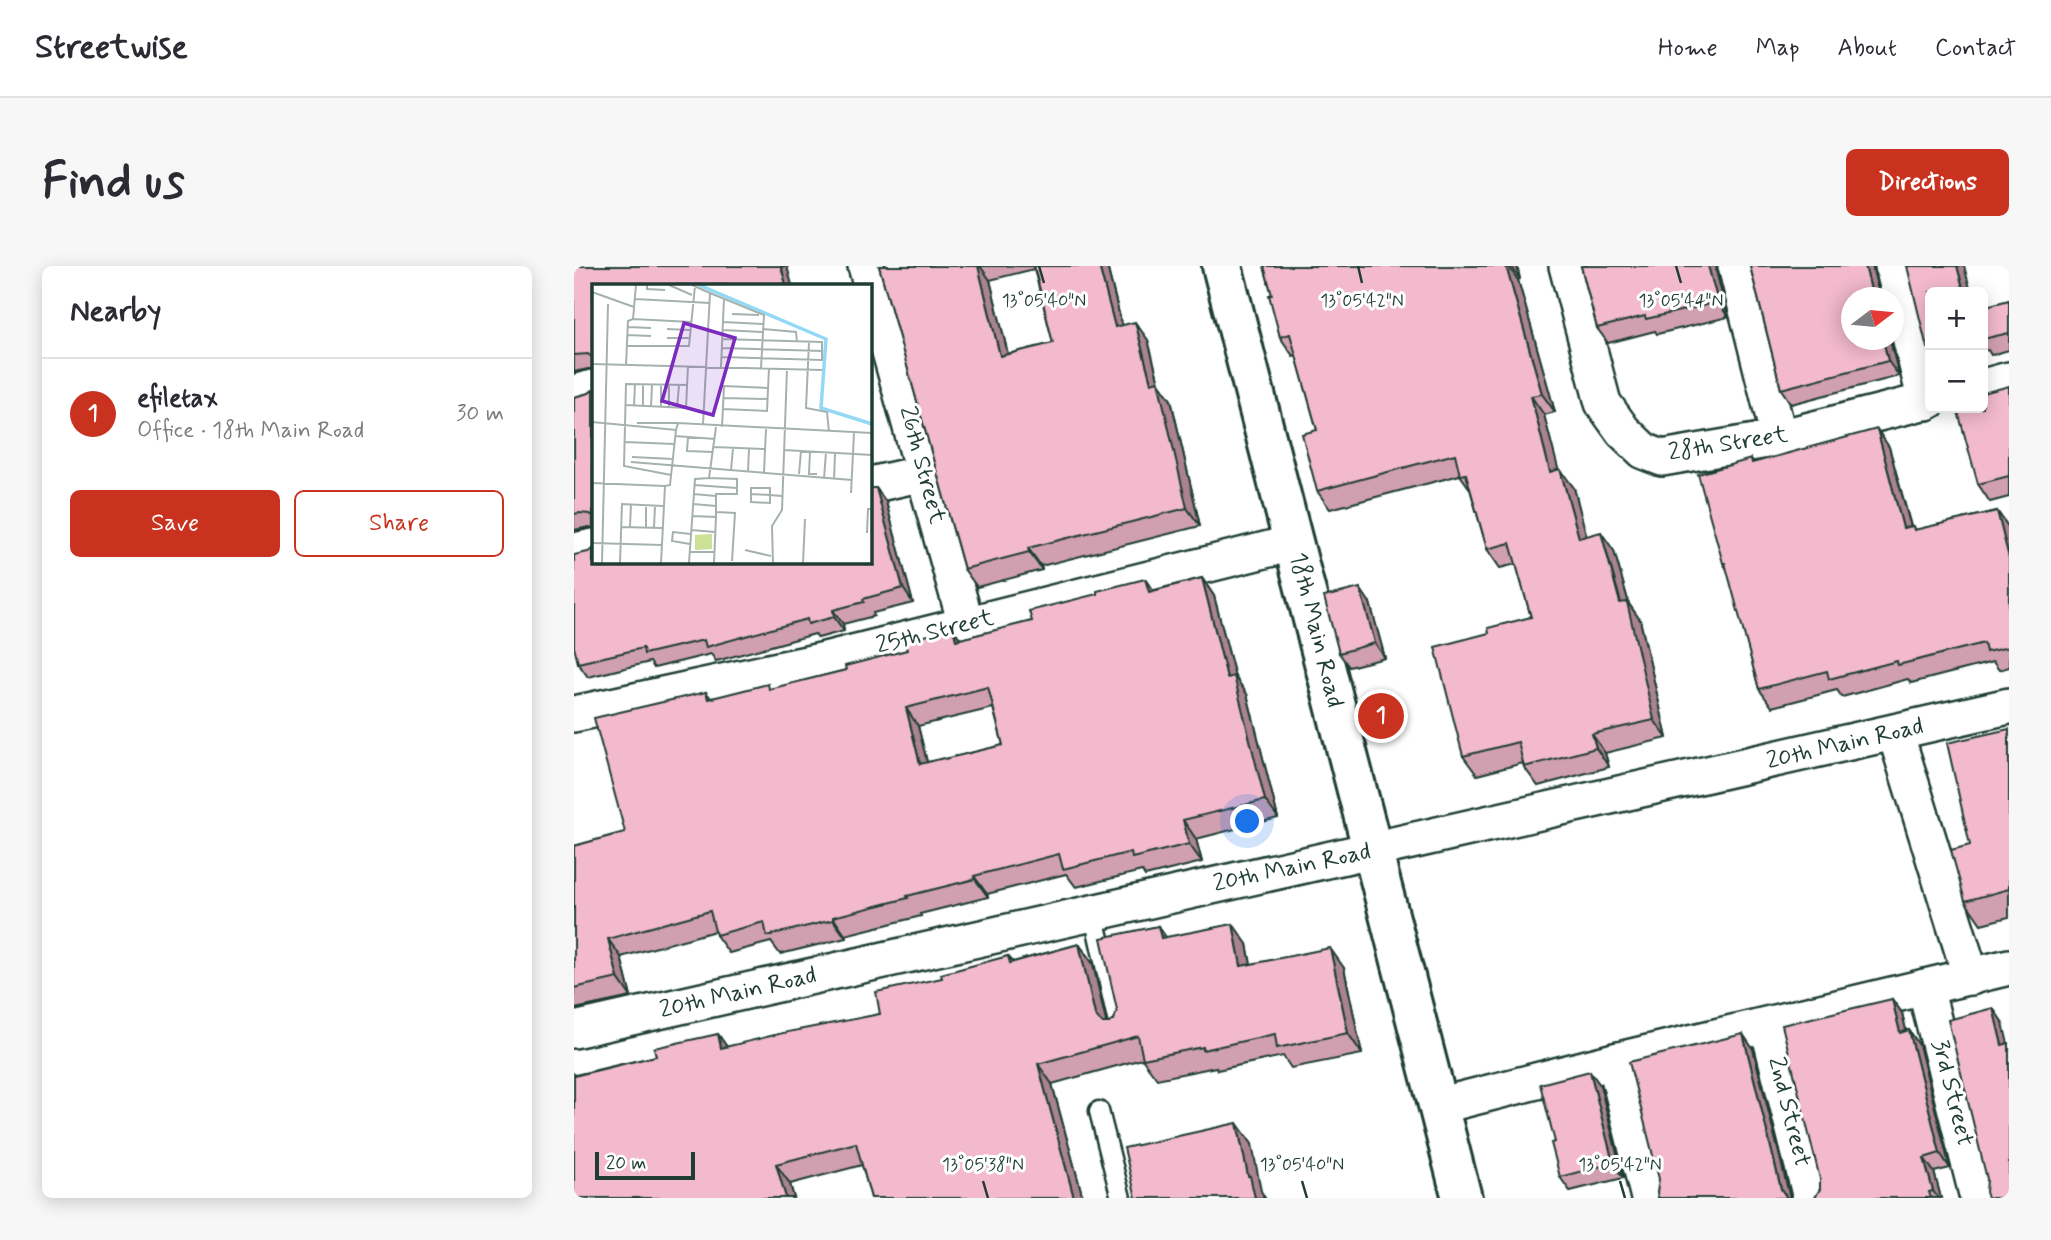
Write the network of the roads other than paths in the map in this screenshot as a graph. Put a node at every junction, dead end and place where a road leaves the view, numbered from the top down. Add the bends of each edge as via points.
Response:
1 (866, 266) edge
2 (1222, 266) edge
3 (1567, 266) edge
4 (1736, 266) edge
5 (1893, 266) edge
6 (869, 284) edge
7 (875, 314) edge
8 (2009, 380) edge
9 (1988, 386) edge
10 (592, 388) edge
11 (1925, 389) edge
12 (574, 393) edge
13 (1925, 402) edge
14 (1779, 438) junction
15 (924, 473) junction
16 (872, 485) edge
17 (1293, 543) junction
18 (592, 547) edge
19 (574, 551) edge
20 (966, 624) junction
21 (2009, 706) edge
22 (574, 714) edge
23 (1895, 732) junction
24 (1372, 851) junction
25 (1093, 912) junction
26 (2009, 967) edge
27 (1971, 976) junction
28 (1925, 987) junction
29 (1768, 1026) junction
30 (574, 1030) edge
31 (1119, 1032) edge
32 (1615, 1061) junction
33 (1438, 1106) junction
34 (1099, 1111) dead end
35 (1121, 1198) edge
36 (1462, 1198) edge
37 (1649, 1198) edge
38 (1811, 1198) edge
39 (1979, 1198) edge

1 - 6 street, 26th Street
2 - 17 street, 18th Main Road
3 - 14 street, 28th Street via 1603,403 1644,451 1662,458
4 - 14 street
5 - 11 street
7 - 15 street, 26th Street
8 - 9 street
10 - 12 street
13 - 14 street, 28th Street
15 - 16 street
15 - 20 street, 26th Street
17 - 20 street, 25th Street
17 - 24 street, 18th Main Road
18 - 19 street
20 - 22 street, 25th Street via 825,660
21 - 23 street, 20th Main Road
23 - 24 street, 20th Main Road
23 - 27 street
24 - 25 street, 20th Main Road
24 - 33 street, 18th Main Road
25 - 30 street, 20th Main Road
25 - 31 lane
26 - 27 street
27 - 28 street
28 - 29 street
28 - 39 street, 3rd Street
29 - 32 street
29 - 38 street, 2nd Street
32 - 33 street
32 - 37 street
33 - 36 street, 18th Main Road
34 - 35 lane

